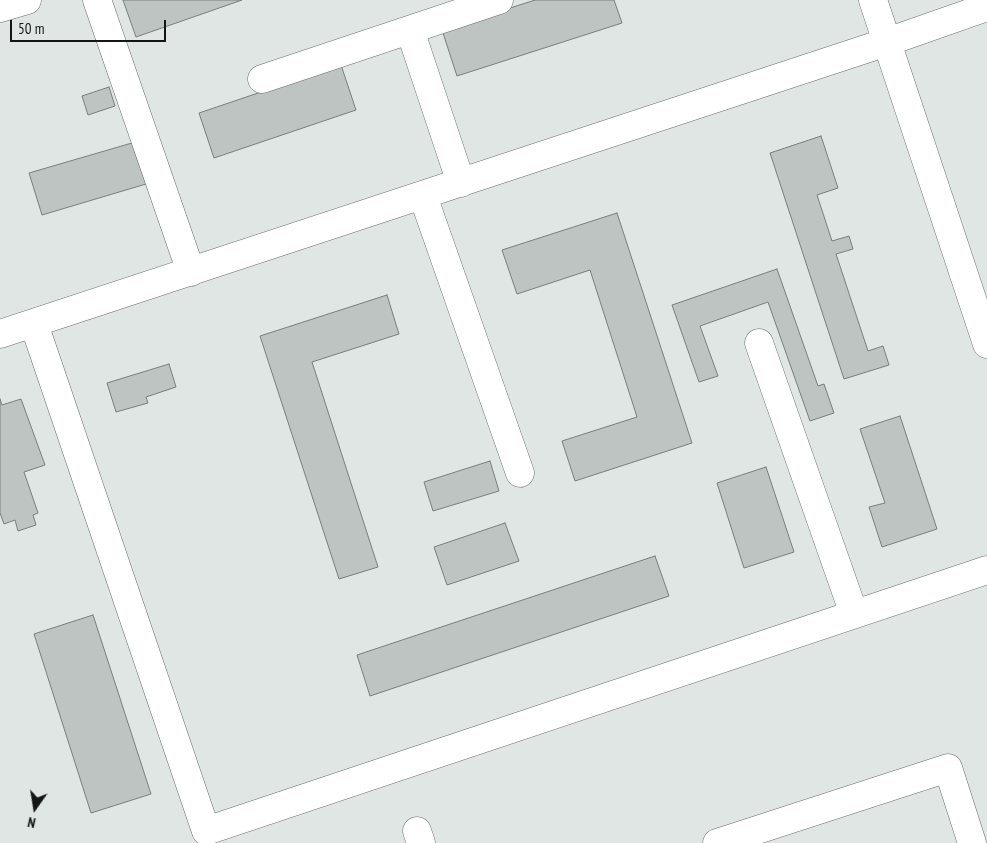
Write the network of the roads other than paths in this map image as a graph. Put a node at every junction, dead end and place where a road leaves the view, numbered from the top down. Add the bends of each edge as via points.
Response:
1 (27, 0) edge
2 (97, 0) edge
3 (499, 0) edge
4 (873, 0) edge
5 (987, 7) edge
6 (0, 8) edge
7 (410, 30) junction
8 (887, 42) junction
9 (262, 79) dead end
10 (461, 183) junction
11 (423, 196) junction
12 (191, 272) junction
13 (34, 324) junction
14 (0, 334) edge
15 (759, 343) dead end
16 (987, 344) edge
17 (520, 473) dead end
18 (987, 570) edge
19 (854, 614) junction
20 (718, 843) edge
21 (972, 843) edge

1 - 6 lane
2 - 12 lane
3 - 7 lane
4 - 8 lane
5 - 8 lane
7 - 9 lane
7 - 10 lane
8 - 10 lane
8 - 16 lane
10 - 11 lane
11 - 12 lane
11 - 17 lane
12 - 13 lane
13 - 14 lane
13 - 19 lane via 206,831
15 - 19 lane
18 - 19 lane
20 - 21 lane via 948,768

